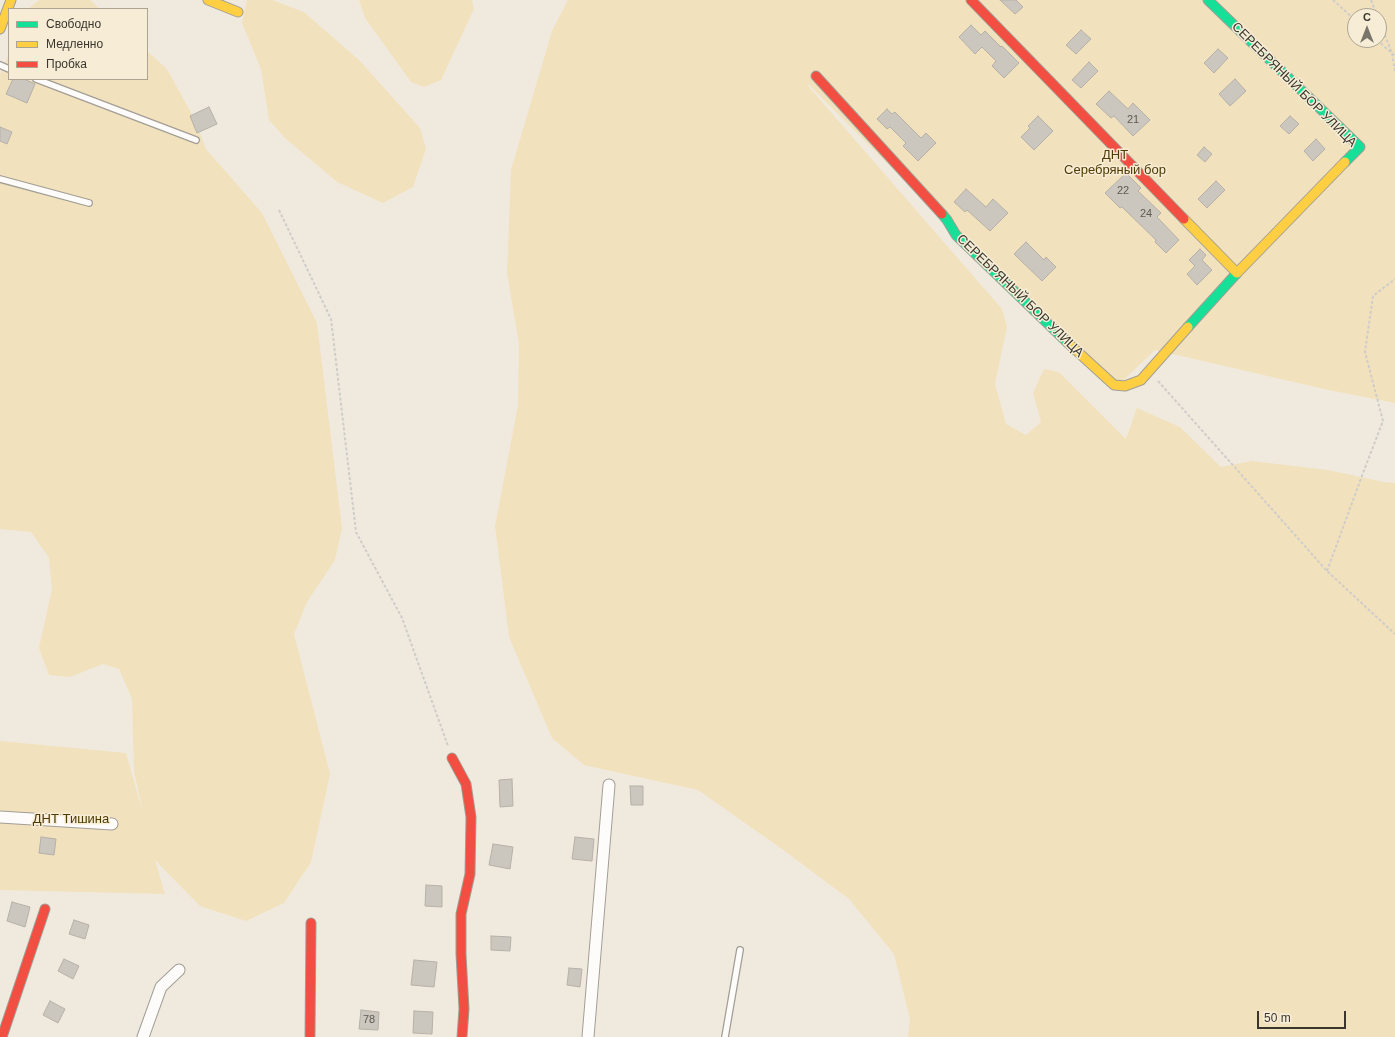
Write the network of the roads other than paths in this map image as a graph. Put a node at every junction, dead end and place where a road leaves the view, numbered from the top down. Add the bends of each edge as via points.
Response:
1 (11, 0) edge
2 (208, 0) edge
3 (971, 0) edge
4 (1208, 0) edge
5 (238, 12) dead end
6 (0, 29) edge
7 (816, 76) dead end
8 (39, 80) edge
9 (196, 140) dead end
10 (0, 179) edge
11 (89, 203) dead end
12 (1237, 273) junction
13 (452, 758) road end
14 (609, 785) dead end
15 (0, 817) edge
16 (112, 824) dead end
17 (45, 909) dead end
18 (310, 923) dead end
19 (740, 950) dead end
20 (179, 970) dead end
21 (2, 1037) edge
22 (142, 1037) edge
23 (310, 1037) edge
24 (462, 1037) edge
25 (588, 1037) edge
26 (725, 1037) edge

1 - 6 street
2 - 5 street
3 - 12 street
4 - 12 street, СЕРЕБРЯНЫЙ БОР УЛИЦА via 1360,147
7 - 12 street, СЕРЕБРЯНЫЙ БОР УЛИЦА via 947,220 956,235 1114,385 1125,386 1141,380
8 - 9 lane
10 - 11 lane
13 - 24 street via 466,784 471,817 470,874 462,914
14 - 25 street
15 - 16 street
17 - 21 street
18 - 23 street
19 - 26 lane
20 - 22 street via 161,986

